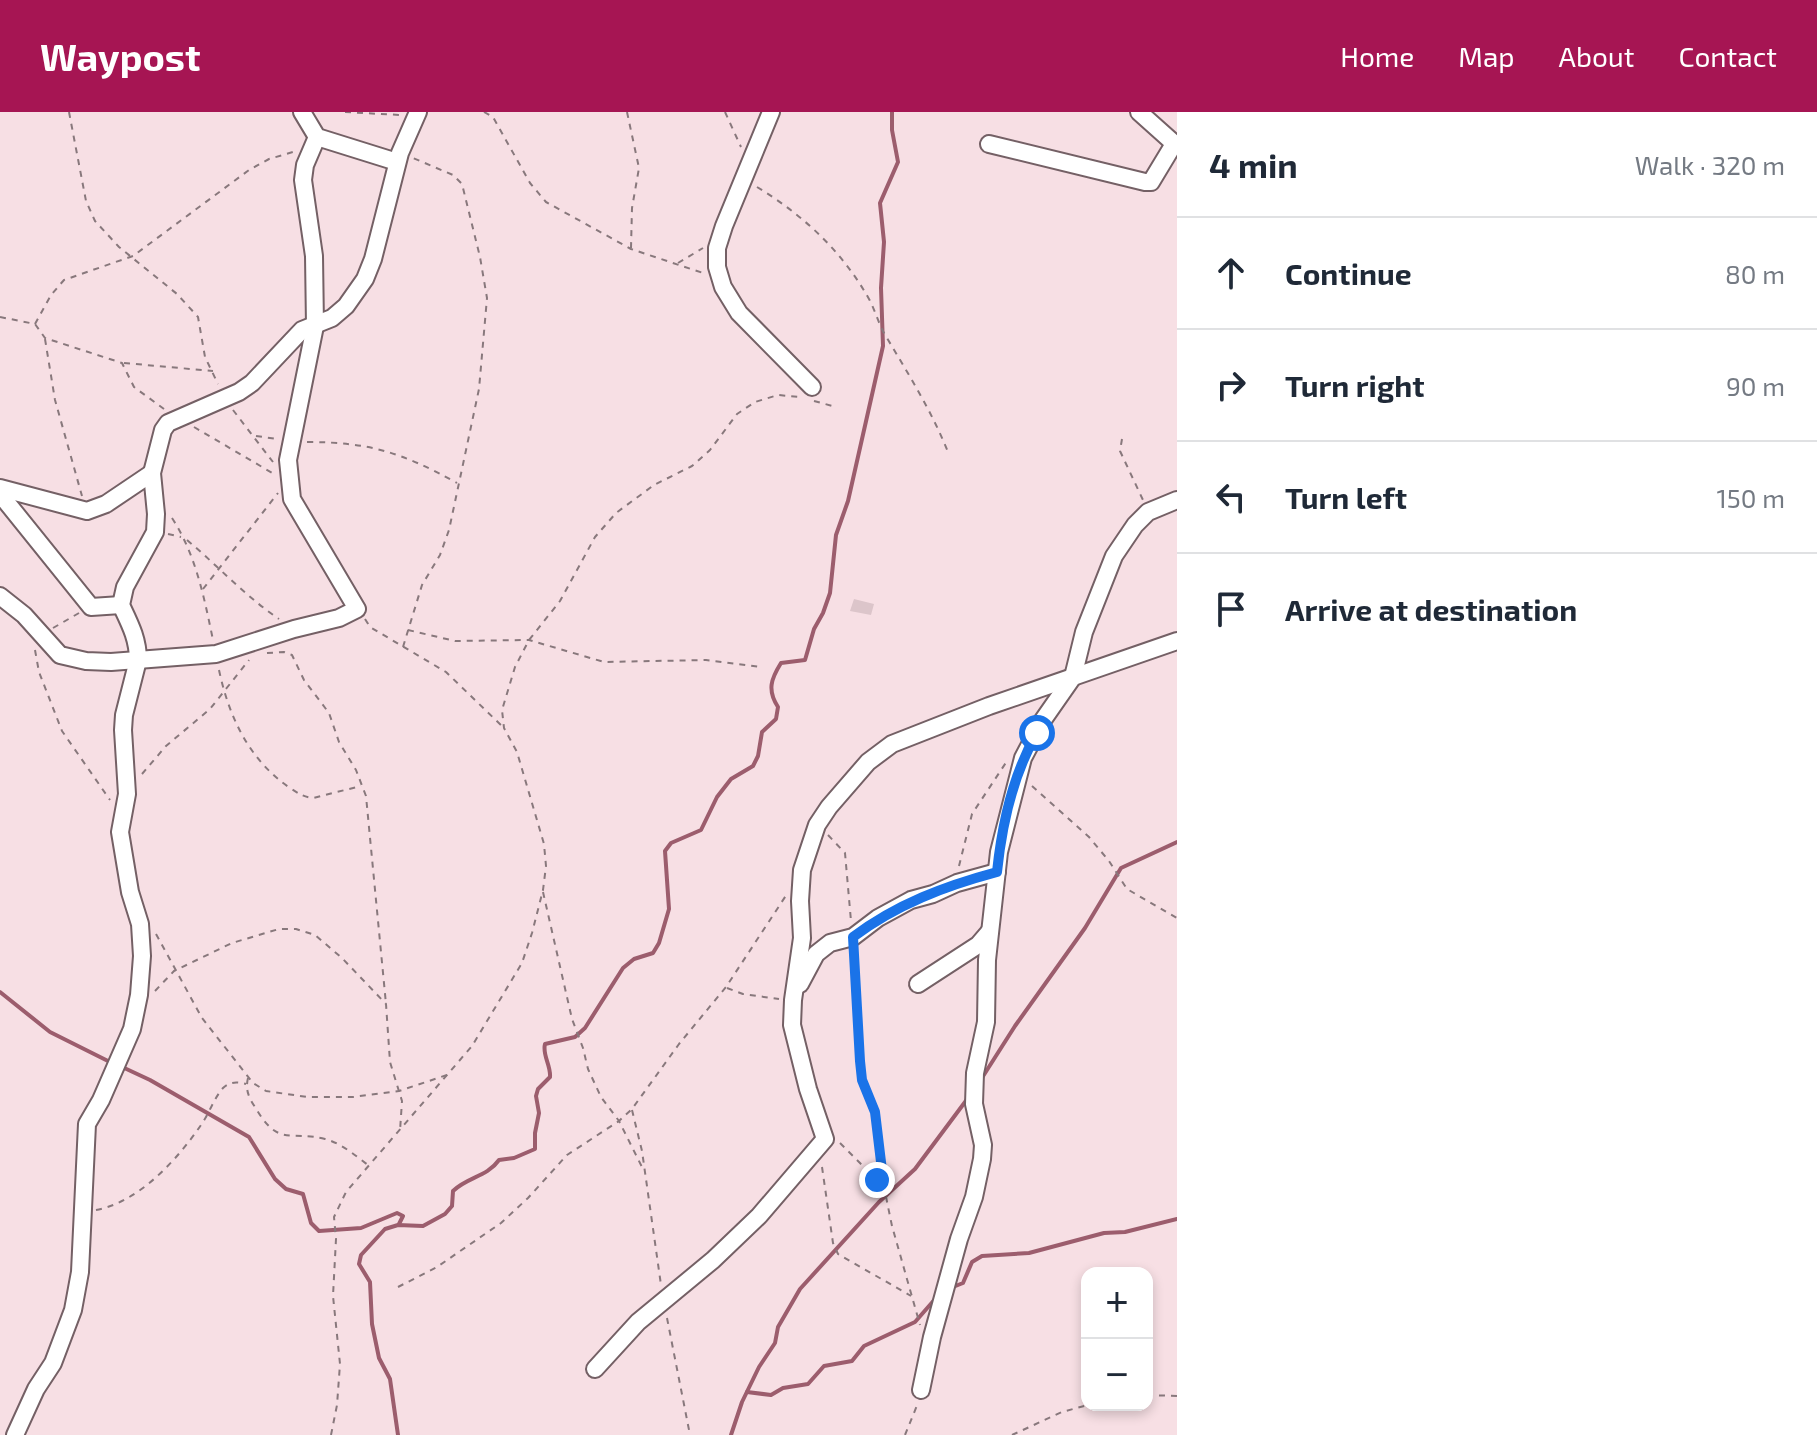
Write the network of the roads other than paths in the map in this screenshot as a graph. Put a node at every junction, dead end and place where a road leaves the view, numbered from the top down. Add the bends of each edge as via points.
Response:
1 (302, 112) edge
2 (771, 112) edge
3 (1139, 112) edge
4 (407, 113) edge
5 (313, 144) junction
6 (989, 144) dead end
7 (1176, 145) edge
8 (400, 152) junction
9 (315, 326) junction
10 (808, 395) road end
11 (152, 473) junction
12 (0, 488) edge
13 (0, 494) edge
14 (1177, 500) edge
15 (0, 596) edge
16 (121, 605) junction
17 (1177, 641) edge
18 (138, 660) junction
19 (1073, 677) junction
20 (997, 872) junction
21 (991, 930) junction
22 (918, 984) dead end
23 (793, 1000) junction
24 (595, 1369) dead end
25 (921, 1390) road end
26 (15, 1435) edge

1 - 5 street
2 - 10 street via 717,248 717,267 739,313
3 - 7 street
4 - 8 street
5 - 8 street
5 - 9 street via 303,180 314,256
6 - 7 street via 1145,182 1157,176
8 - 9 street via 365,279 346,306
9 - 11 street via 302,330 239,392 168,423
9 - 18 street via 288,479 292,499 357,609 294,629 264,648
11 - 12 street via 87,511
11 - 16 street via 155,532
13 - 16 street via 91,607
14 - 19 street via 1148,512 1114,556
15 - 18 street via 60,655
16 - 18 street via 135,632
17 - 19 street
18 - 26 street via 124,715 127,794 121,846 140,924 141,980 132,1029 87,1124 80,1272 73,1310 53,1363
19 - 20 street via 1023,758
19 - 23 street via 892,744 868,762 817,825 802,870 802,938
20 - 21 street
20 - 23 street via 893,909 853,937 820,949
21 - 22 street via 978,945
21 - 25 street via 986,1022 974,1084 982,1159
23 - 24 street via 797,1052 825,1139 743,1232 663,1299

